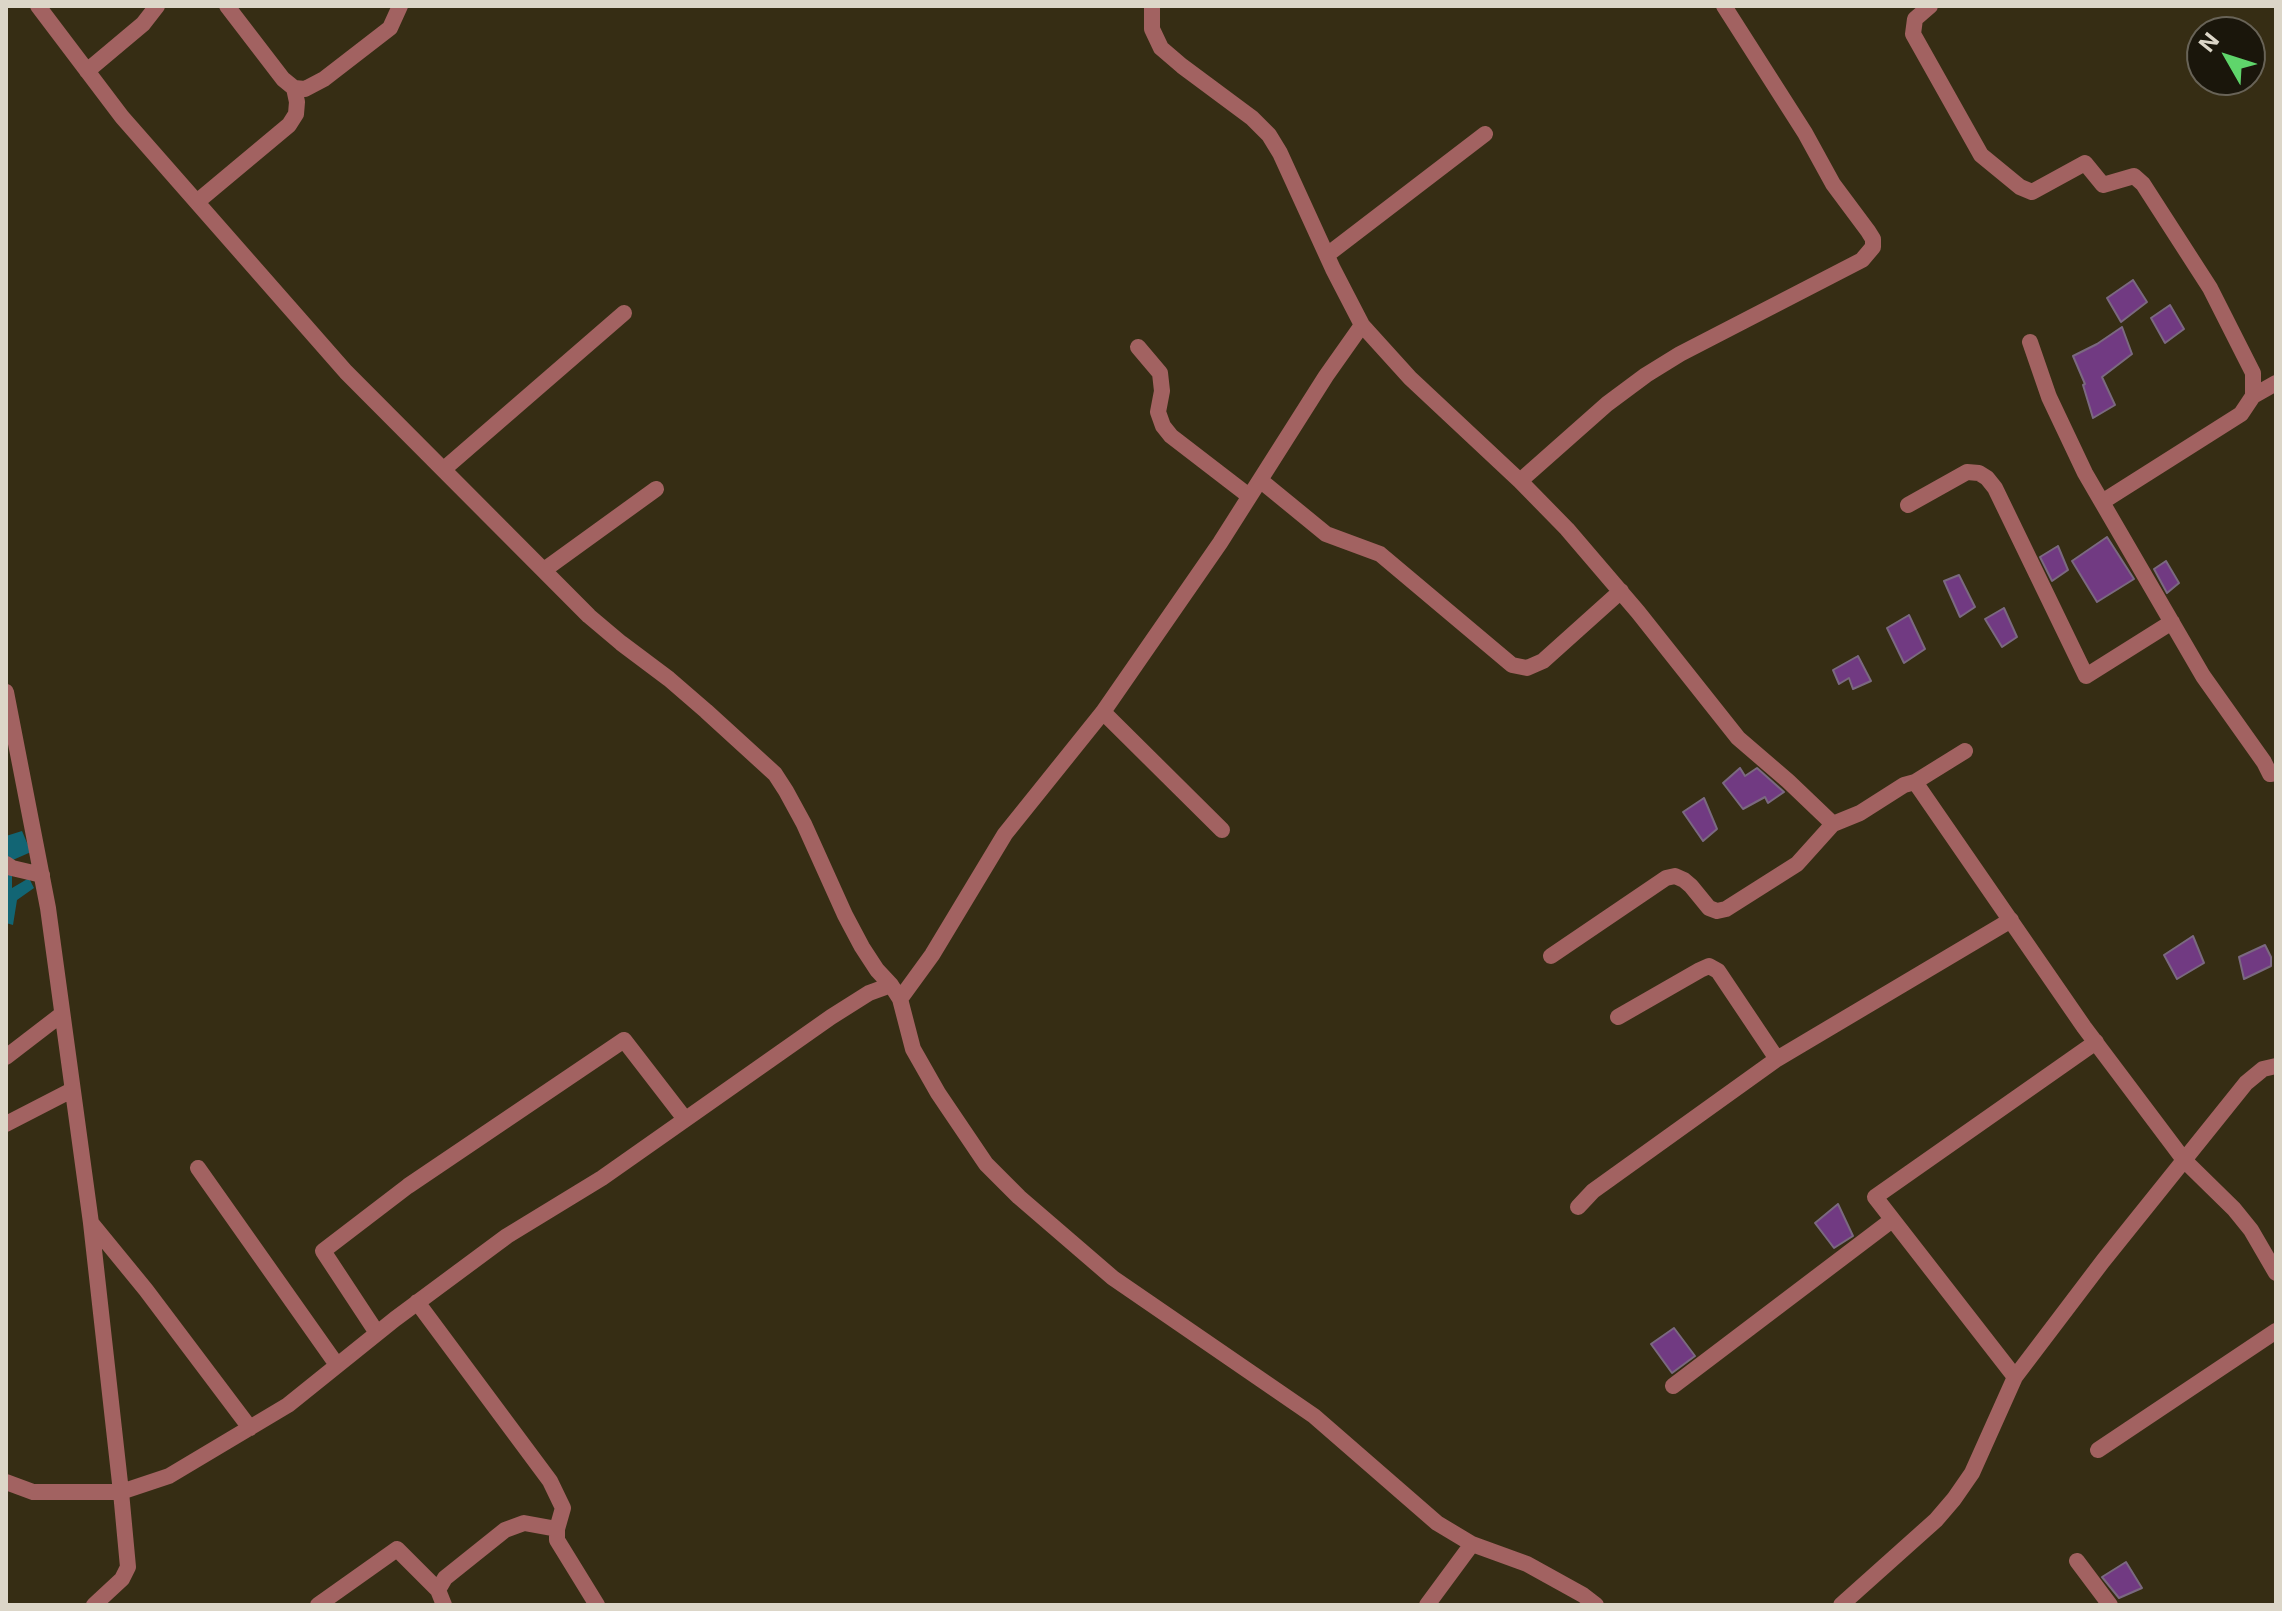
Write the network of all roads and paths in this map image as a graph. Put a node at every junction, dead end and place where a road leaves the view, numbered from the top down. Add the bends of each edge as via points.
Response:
1 (38, 6) edge
2 (157, 6) edge
3 (227, 6) edge
4 (400, 6) edge
5 (1152, 6) edge
6 (1724, 6) edge
7 (1930, 6) edge
8 (87, 71) junction
9 (294, 88) junction
10 (1485, 134) dead end
11 (198, 201) junction
12 (1327, 255) junction
13 (624, 313) dead end
14 (1362, 325) junction
15 (2030, 342) dead end
16 (1138, 347) dead end
17 (2276, 383) edge
18 (2253, 396) junction
19 (444, 469) junction
20 (1260, 480) junction
21 (1520, 481) junction
22 (656, 489) dead end
23 (1249, 496) junction
24 (2102, 502) junction
25 (1908, 505) dead end
26 (544, 570) junction
27 (1621, 591) junction
28 (2172, 622) junction
29 (6, 692) edge
30 (1103, 712) junction
31 (1965, 751) dead end
32 (2276, 773) edge
33 (1915, 782) junction
34 (1833, 824) junction
35 (1222, 830) dead end
36 (6, 864) edge
37 (42, 875) junction
38 (2011, 920) junction
39 (1551, 956) dead end
40 (896, 992) junction
41 (62, 1014) junction
42 (1618, 1017) dead end
43 (2096, 1042) junction
44 (6, 1057) edge
45 (1777, 1059) junction
46 (2276, 1066) edge
47 (72, 1090) junction
48 (685, 1119) junction
49 (6, 1124) edge
50 (2184, 1160) junction
51 (198, 1168) dead end
52 (1578, 1207) dead end
53 (1892, 1220) junction
54 (91, 1223) junction
55 (2276, 1273) edge
56 (417, 1302) junction
57 (2276, 1332) edge
58 (377, 1333) junction
59 (337, 1365) junction
60 (2015, 1377) junction
61 (1673, 1386) dead end
62 (250, 1428) junction
63 (2098, 1450) dead end
64 (6, 1482) edge
65 (121, 1492) junction
66 (557, 1529) junction
67 (1472, 1544) junction
68 (2077, 1561) dead end
69 (441, 1597) edge
70 (94, 1605) edge
71 (318, 1605) edge
72 (597, 1605) edge
73 (1427, 1605) edge
74 (1596, 1605) edge
75 (1841, 1605) edge
76 (2110, 1605) edge

1 - 8 street
2 - 8 street
3 - 9 street
4 - 9 street via 390,28 305,89
5 - 12 street via 1152,29 1161,48 1269,135
6 - 21 street via 1833,184 1873,239 1873,247 1862,260 1646,375
7 - 18 street via 1915,19 1913,34 1981,155 2032,192 2085,163 2103,185 2134,176 2210,288 2253,373
8 - 11 street
9 - 11 street via 296,114 289,125
10 - 12 street
11 - 19 street via 346,372
12 - 14 street
13 - 19 street
14 - 20 street
14 - 21 street
15 - 24 street via 2049,397
16 - 23 street via 1160,373 1158,412 1163,426
17 - 18 street
18 - 24 street via 2241,414
19 - 26 street
20 - 23 street
20 - 27 street via 1326,534 1380,554 1512,665 1527,668 1543,661
21 - 27 street
22 - 26 street
23 - 30 street
24 - 28 street
25 - 28 street via 1967,472 1987,478 2086,676
26 - 40 street via 775,774 862,947
27 - 34 street via 1738,738
28 - 32 street via 2270,774
29 - 37 street
30 - 35 street
30 - 40 street via 1005,834 932,955
31 - 33 street
33 - 34 street
33 - 38 street
34 - 39 street via 1797,864 1726,909 1709,908 1684,880 1666,878
36 - 37 street
37 - 41 street
38 - 43 street
38 - 45 street
40 - 48 street via 869,993
40 - 67 street via 913,1049 938,1093 986,1164 1019,1197 1113,1278 1314,1416 1437,1523
41 - 44 street
41 - 47 street
42 - 45 street via 1709,966 1718,971
43 - 50 street
43 - 53 street via 1875,1197
45 - 52 street
46 - 50 street via 2246,1083
47 - 49 street
47 - 54 street
48 - 56 street
48 - 58 street via 624,1040 408,1186 323,1251
50 - 55 street via 2234,1209
50 - 60 street
51 - 59 street
53 - 60 street
53 - 61 street
54 - 62 street
54 - 65 street
56 - 58 street
56 - 66 street via 550,1481 563,1508
57 - 63 street
58 - 59 street
59 - 62 street
60 - 75 street via 1972,1473 1954,1499
62 - 65 street via 169,1476
64 - 65 street via 33,1492
65 - 70 street via 128,1567
66 - 69 street via 524,1523 505,1530 445,1578
66 - 72 street via 557,1540
67 - 73 street
67 - 74 street via 1527,1564
68 - 76 street
69 - 71 street via 397,1549

